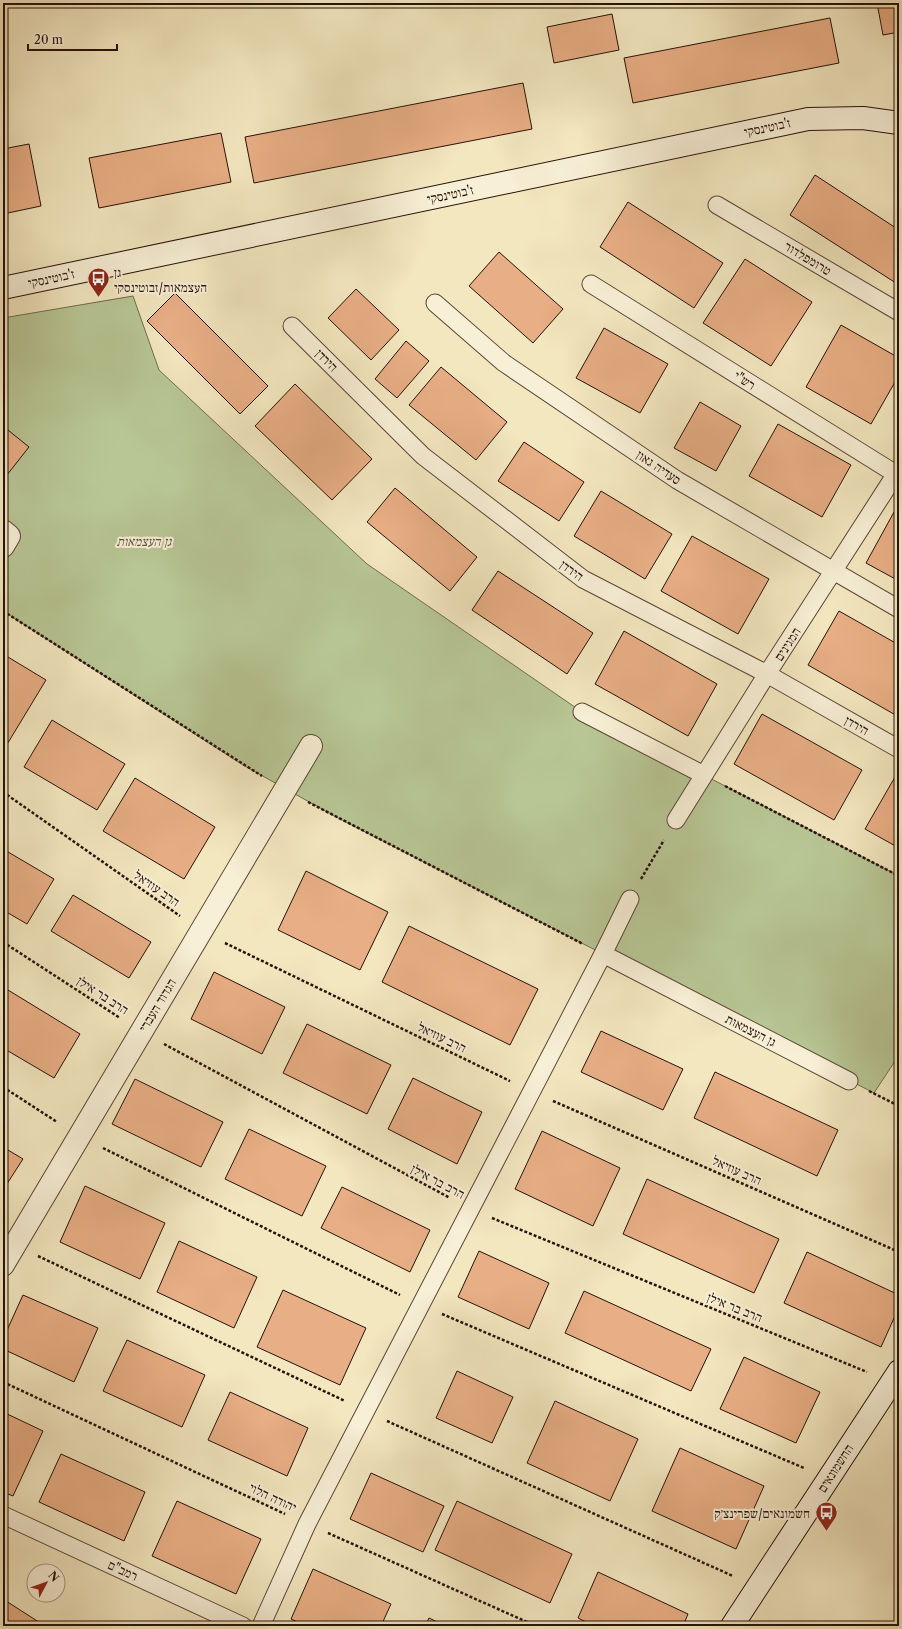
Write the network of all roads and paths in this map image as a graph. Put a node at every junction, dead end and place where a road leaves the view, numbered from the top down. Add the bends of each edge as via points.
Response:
1 (899, 123) edge
2 (717, 204) dead end
3 (591, 284) dead end
4 (3, 288) edge
5 (435, 302) dead end
6 (899, 312) edge
7 (292, 326) dead end
8 (898, 473) edge
9 (3, 531) edge
10 (3, 546) edge
11 (834, 571) junction
12 (899, 609) edge
13 (767, 674) junction
14 (582, 712) dead end
15 (310, 746) dead end
16 (899, 749) edge
17 (704, 775) junction
18 (3, 792) edge
19 (676, 820) joint
20 (899, 876) edge
21 (630, 899) joint
22 (201, 931) junction
23 (3, 942) edge
24 (602, 954) junction
25 (141, 1032) junction
26 (849, 1081) joint
27 (531, 1091) junction
28 (899, 1106) edge
29 (470, 1209) junction
30 (899, 1252) edge
31 (3, 1265) edge
32 (895, 1377) edge
33 (3, 1382) edge
34 (3, 1515) edge
35 (307, 1524) junction
36 (243, 1626) edge
37 (261, 1626) edge
38 (536, 1626) edge
39 (732, 1626) edge

1 - 4 street, ז'בוטינסקי via 863,118 808,119
2 - 6 lane, טרומפלדור
3 - 8 lane, רש"י
5 - 11 lane, סעדיה גאון via 504,363 671,476
7 - 13 lane, הירדן via 423,456 583,579
8 - 11 lane, המגינים
9 - 10 street via 10,536
11 - 12 lane, סעדיה גאון
11 - 13 lane, המגינים
13 - 16 lane, הירדן
13 - 17 lane, המגינים
14 - 17 lane
15 - 22 street, הגדוד העברי
17 - 19 lane, המגינים
17 - 20 path
18 - 22 path, הרב עוזיאל
19 - 21 path
21 - 24 lane
22 - 25 street, הגדוד העברי
22 - 27 path, הרב עוזיאל
23 - 25 path, הרב בר אילן
24 - 26 lane, גן העצמאות
24 - 27 lane
25 - 29 path, הרב בר אילן
25 - 31 street, הגדוד העברי
26 - 28 path
27 - 29 lane
27 - 30 path, הרב עוזיאל
29 - 32 path, הרב בר אילן
29 - 35 lane
32 - 39 street, החשמונאים
33 - 35 path, יהודה הלוי
34 - 36 lane, רמב"ם
35 - 37 lane
35 - 38 path, יהודה הלוי

